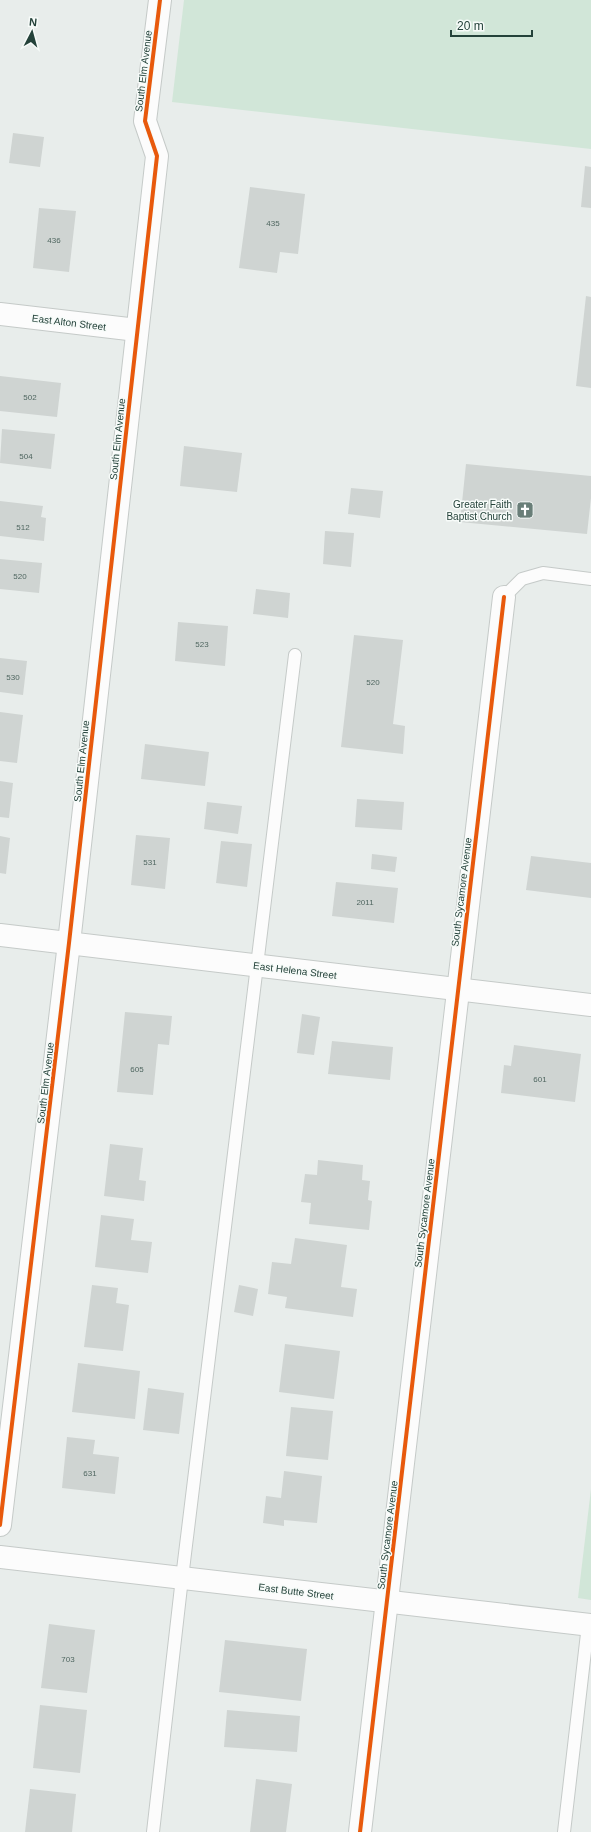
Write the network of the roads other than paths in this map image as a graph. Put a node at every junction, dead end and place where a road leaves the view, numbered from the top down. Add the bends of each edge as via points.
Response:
1 (160, 0) edge
2 (0, 314) edge
3 (137, 330) junction
4 (591, 579) edge
5 (504, 597) joint
6 (295, 655) dead end
7 (0, 935) edge
8 (69, 943) junction
9 (258, 966) junction
10 (458, 989) junction
11 (591, 1005) edge
12 (0, 1525) edge
13 (0, 1557) edge
14 (182, 1578) junction
15 (387, 1602) junction
16 (590, 1625) edge
17 (153, 1832) edge
18 (360, 1832) edge
19 (564, 1832) edge

1 - 3 street, South Elm Avenue via 145,121 157,156
2 - 3 street, East Alton Street
3 - 8 street, South Elm Avenue
4 - 5 lane via 543,573 522,579
5 - 10 street, South Sycamore Avenue
6 - 9 lane
7 - 8 street, East Helena Street
8 - 9 street, East Helena Street
8 - 12 street, South Elm Avenue
9 - 10 street, East Helena Street
9 - 14 lane
10 - 11 street, East Helena Street
10 - 15 street, South Sycamore Avenue
13 - 14 street, East Butte Street
14 - 15 street, East Butte Street
14 - 17 lane
15 - 16 street, East Butte Street
15 - 18 street, South Sycamore Avenue
16 - 19 lane

